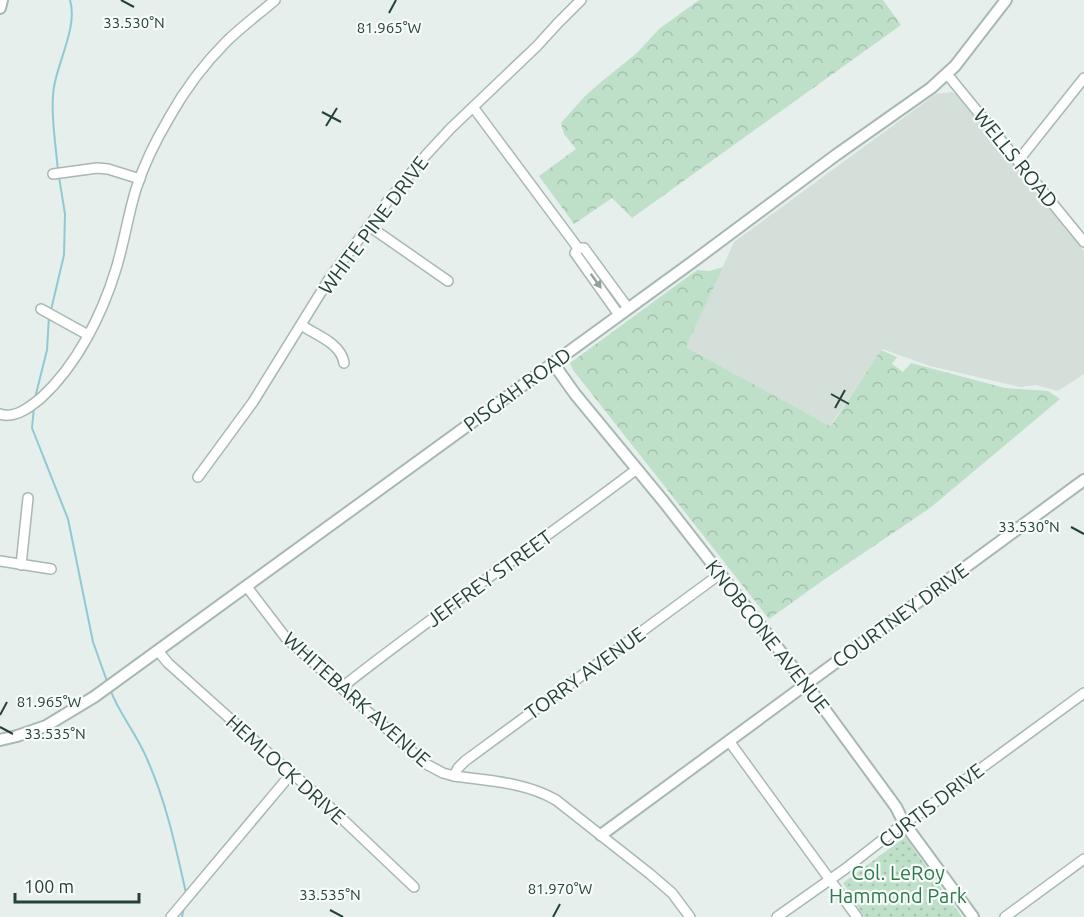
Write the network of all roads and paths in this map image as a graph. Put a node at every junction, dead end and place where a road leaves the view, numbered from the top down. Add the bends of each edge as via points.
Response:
1 (2, 0) edge
2 (275, 0) edge
3 (581, 0) edge
4 (1006, 0) edge
5 (0, 8) edge
6 (947, 74) junction
7 (1084, 78) edge
8 (473, 107) junction
9 (1018, 161) junction
10 (52, 174) dead end
11 (140, 179) junction
12 (369, 226) junction
13 (1084, 242) edge
14 (578, 248) junction
15 (448, 281) dead end
16 (628, 308) junction
17 (41, 309) dead end
18 (619, 315) junction
19 (301, 325) junction
20 (88, 335) junction
21 (344, 363) dead end
22 (553, 363) junction
23 (1, 416) edge
24 (637, 469) junction
25 (198, 477) dead end
26 (1084, 480) edge
27 (28, 498) dead end
28 (0, 561) edge
29 (21, 565) junction
30 (51, 569) dead end
31 (720, 574) junction
32 (247, 586) junction
33 (159, 651) junction
34 (806, 684) junction
35 (341, 688) junction
36 (1084, 693) edge
37 (0, 740) edge
38 (729, 741) junction
39 (291, 774) junction
40 (454, 776) junction
41 (904, 823) junction
42 (601, 835) junction
43 (1084, 859) edge
44 (829, 879) junction
45 (414, 886) dead end
46 (171, 917) edge
47 (690, 917) edge
48 (777, 917) edge
49 (857, 917) edge
50 (973, 917) edge
51 (1005, 917) edge

1 - 5 street
2 - 11 street via 227,41 198,75 169,117
3 - 8 street, WHITE PINE DRIVE
4 - 6 street, PISGAH ROAD
6 - 9 street, WELLS ROAD
6 - 16 street, PISGAH ROAD
7 - 9 street
8 - 12 street, WHITE PINE DRIVE via 426,155
8 - 14 street
9 - 13 street, WELLS ROAD
10 - 11 street via 97,168
11 - 20 street via 117,268
12 - 15 street
12 - 19 street, WHITE PINE DRIVE
14 - 16 street via 584,248
14 -> 18 street via 575,253
16 - 18 street, PISGAH ROAD
17 - 20 street
18 - 22 street, PISGAH ROAD
19 - 21 street via 336,347
19 - 25 street, WHITE PINE DRIVE via 253,402
20 - 23 street via 50,389 27,408
22 - 24 street, KNOBCONE AVENUE
22 - 32 street, PISGAH ROAD
24 - 31 street, KNOBCONE AVENUE
24 - 35 street, JEFFREY STREET
26 - 34 street, COURTNEY DRIVE
27 - 29 street
28 - 29 street
29 - 30 street
31 - 34 street, KNOBCONE AVENUE
31 - 40 street, TORRY AVENUE via 511,726 465,761
32 - 33 street, PISGAH ROAD
32 - 35 street, WHITEBARK AVENUE via 286,638
33 - 37 street, PISGAH ROAD via 65,716 36,730
33 - 39 street, HEMLOCK DRIVE
34 - 38 street, COURTNEY DRIVE
34 - 41 street, KNOBCONE AVENUE
35 - 40 street, WHITEBARK AVENUE via 426,764
36 - 41 street, CURTIS DRIVE
38 - 42 street, COURTNEY DRIVE
38 - 44 street
39 - 45 street, HEMLOCK DRIVE
39 - 46 street
40 - 42 street, WHITEBARK AVENUE via 514,784 544,793
41 - 44 street, CURTIS DRIVE
41 - 50 street, KNOBCONE AVENUE
42 - 47 street, WHITEBARK AVENUE via 672,893
43 - 51 street
44 - 48 street, CURTIS DRIVE
44 - 49 street

